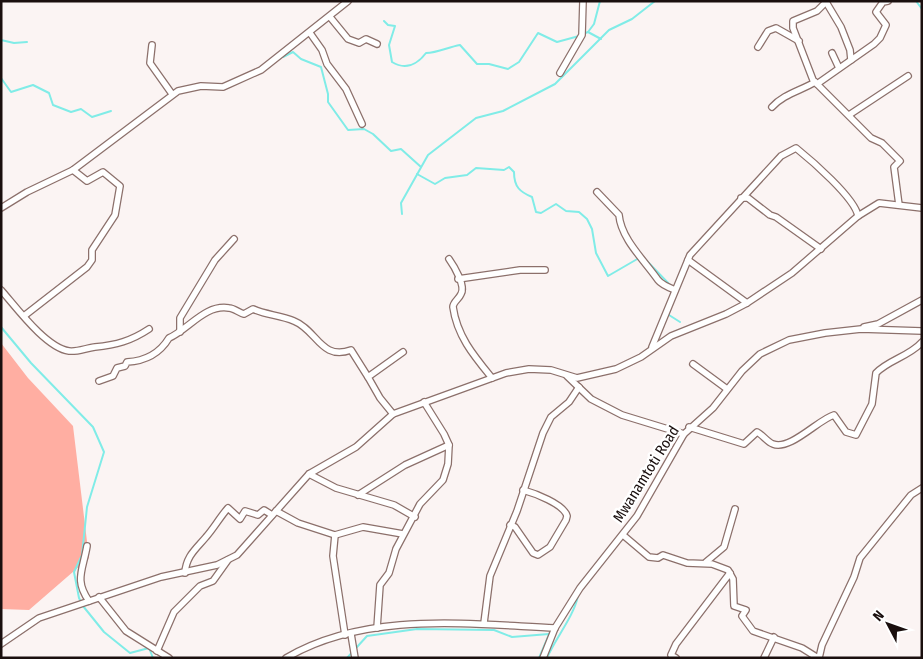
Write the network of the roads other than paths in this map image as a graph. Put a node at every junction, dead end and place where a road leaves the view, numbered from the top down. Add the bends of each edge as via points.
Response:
1 (348, 1) edge
2 (583, 1) edge
3 (888, 1) edge
4 (826, 2) edge
5 (330, 17) junction
6 (310, 33) junction
7 (798, 41) junction
8 (377, 44) dead end
9 (152, 45) dead end
10 (758, 47) dead end
11 (832, 53) dead end
12 (851, 60) junction
13 (839, 68) junction
14 (560, 74) dead end
15 (908, 76) dead end
16 (816, 83) junction
17 (172, 94) junction
18 (772, 107) dead end
19 (849, 115) junction
20 (362, 124) dead end
21 (74, 170) junction
22 (597, 192) dead end
23 (741, 198) junction
24 (898, 205) junction
25 (1, 208) edge
26 (922, 208) edge
27 (858, 216) junction
28 (234, 239) dead end
29 (822, 249) junction
30 (448, 259) dead end
31 (688, 260) junction
32 (544, 270) dead end
33 (458, 279) junction
34 (1, 290) edge
35 (674, 290) junction
36 (922, 300) edge
37 (747, 303) junction
38 (24, 316) junction
39 (149, 329) dead end
40 (850, 330) junction
41 (922, 331) edge
42 (180, 332) junction
43 (922, 342) edge
44 (651, 349) junction
45 (403, 352) dead end
46 (692, 364) dead end
47 (564, 374) junction
48 (368, 377) junction
49 (492, 378) junction
50 (99, 381) dead end
51 (579, 387) junction
52 (728, 389) junction
53 (424, 402) junction
54 (393, 414) junction
55 (689, 428) junction
56 (684, 434) junction
57 (448, 445) junction
58 (309, 474) junction
59 (922, 488) edge
60 (523, 490) junction
61 (358, 494) junction
62 (735, 510) dead end
63 (274, 513) junction
64 (415, 517) junction
65 (510, 525) junction
66 (403, 534) junction
67 (623, 535) junction
68 (335, 536) junction
69 (87, 546) dead end
70 (228, 560) junction
71 (706, 562) junction
72 (730, 572) junction
73 (185, 573) junction
74 (99, 598) junction
75 (86, 602) junction
76 (484, 623) junction
77 (377, 628) junction
78 (555, 628) junction
79 (348, 634) junction
80 (774, 636) junction
81 (1, 644) edge
82 (157, 651) junction
83 (169, 658) edge
84 (286, 658) edge
85 (355, 658) edge
86 (543, 658) edge
87 (676, 658) edge
88 (764, 658) edge
89 (819, 658) edge

1 - 5 street
2 - 14 street via 582,35
3 - 12 street via 883,2 876,12 886,27 880,38
4 - 7 street via 817,11 792,23
4 - 12 street via 840,26
5 - 6 street
5 - 8 street via 352,41 359,43 366,39
6 - 17 street via 261,70 238,82 223,87 185,88
6 - 20 street via 346,89
7 - 10 street via 776,28 768,31
7 - 16 street
9 - 17 street via 150,63
11 - 13 street
12 - 13 street
13 - 16 street
15 - 19 street
16 - 18 street via 788,94
16 - 19 street
17 - 21 street
19 - 24 street via 900,162 894,167
21 - 25 street
21 - 38 street via 87,181 103,172 115,180 120,186 115,215 92,250 92,260 87,267
22 - 35 street via 619,214 619,224 658,280
23 - 27 street via 781,156 796,148 848,196
23 - 29 street via 748,198
23 - 31 street
24 - 26 street
24 - 27 street via 880,203
27 - 29 street
28 - 42 street via 215,260 180,318
29 - 37 street
30 - 33 street
31 - 35 street
31 - 37 street
32 - 33 street
33 - 49 street via 462,291 454,308 459,327 465,344
34 - 38 street
35 - 44 street
36 - 40 street via 878,324
37 - 44 street via 671,336
38 - 39 street via 48,340 69,351 118,345
40 - 41 street, Mwanamtoti Road
40 - 52 street, Mwanamtoti Road via 772,346 742,371
42 - 48 street via 212,310 231,308 244,314 252,309 294,321 331,351 340,354 352,350
42 - 50 street via 169,338 163,348 139,361 127,362 117,368 114,375
43 - 55 street via 876,373 874,395 856,435 846,432 834,415 802,435 778,445 758,432 744,444
44 - 47 street via 623,366 591,377 577,378
45 - 48 street
46 - 52 street
47 - 49 street via 529,369
47 - 51 street
48 - 54 street
49 - 53 street
51 - 56 street via 591,399 622,415
51 - 60 street via 546,425
52 - 55 street, Mwanamtoti Road via 713,408
53 - 54 street
53 - 57 street
54 - 58 street via 356,447
55 - 56 street, Mwanamtoti Road
56 - 67 street, Mwanamtoti Road
57 - 61 street via 405,465
57 - 64 street via 448,464 443,480 420,504
58 - 61 street via 336,488
58 - 63 street
59 - 89 street via 911,495 860,558
60 - 65 street
60 - 65 street via 563,509 566,520 550,547 538,555 532,553 515,527
61 - 64 street via 394,505
62 - 71 street via 724,547
63 - 68 street
63 - 70 street via 237,555
63 - 73 street via 264,510 258,515 245,512 240,519 228,508 190,554 185,563
64 - 66 street
65 - 76 street via 490,576
66 - 68 street via 363,527
66 - 77 street via 389,573 380,585
67 - 71 street via 650,557 664,555 686,563
67 - 78 street, Mwanamtoti Road via 580,588
68 - 79 street via 333,556
69 - 75 street via 84,568 79,576
70 - 73 street
70 - 82 street via 213,581 200,586 174,612
71 - 72 street
72 - 80 street via 734,606 746,610 742,616 753,631
72 - 87 street via 676,644 671,655
73 - 74 street via 161,577
74 - 75 street
74 - 82 street via 126,631
75 - 81 street via 39,618
76 - 77 street via 443,622
76 - 78 street
77 - 79 street
78 - 86 street, Mwanamtoti Road
79 - 84 street via 316,643
79 - 85 street
80 - 88 street
80 - 89 street
82 - 83 street

